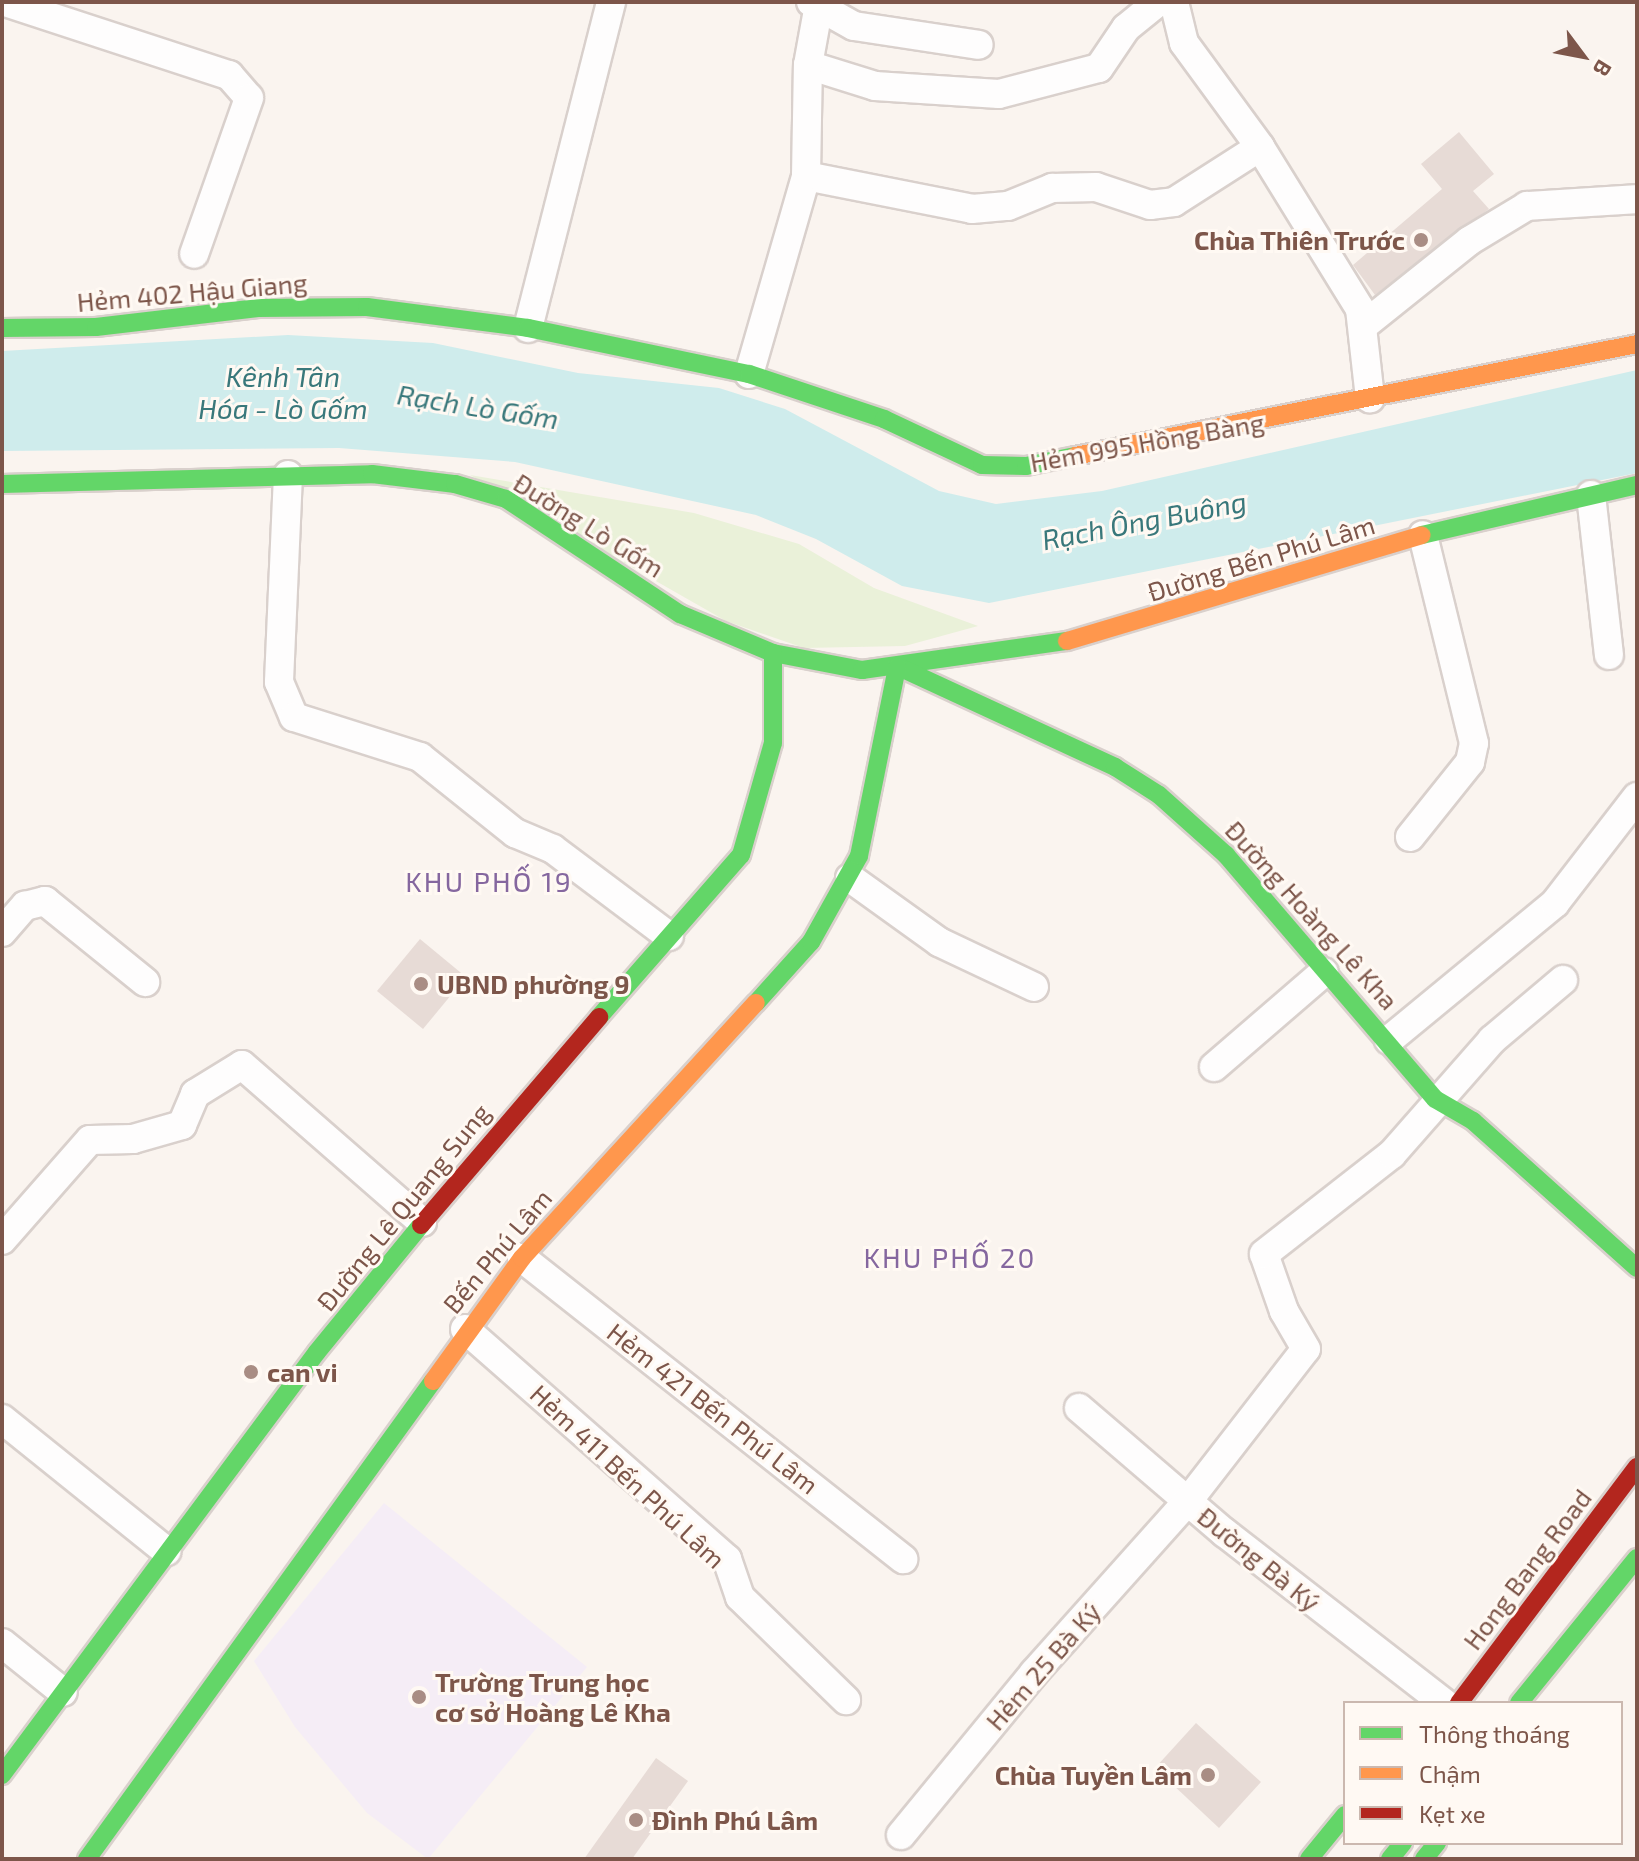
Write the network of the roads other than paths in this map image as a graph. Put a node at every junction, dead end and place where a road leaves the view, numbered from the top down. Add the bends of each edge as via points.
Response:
1 (5, 2) edge
2 (611, 2) edge
3 (1158, 2) edge
4 (1174, 2) edge
5 (814, 6) edge
6 (979, 45) dead end
7 (808, 65) junction
8 (1260, 147) junction
9 (806, 176) junction
10 (1637, 199) edge
11 (194, 254) dead end
12 (1363, 326) junction
13 (2, 328) edge
14 (528, 328) junction
15 (1637, 344) edge
16 (749, 374) junction
17 (1370, 398) junction
18 (288, 475) junction
19 (2, 484) edge
20 (1637, 485) edge
21 (1591, 495) junction
22 (1423, 535) junction
23 (773, 653) junction
24 (1609, 655) dead end
25 (897, 667) junction
26 (1637, 797) edge
27 (1410, 837) dead end
28 (850, 878) junction
29 (2, 932) edge
30 (669, 936) junction
31 (1324, 972) junction
32 (1563, 980) dead end
33 (145, 982) dead end
34 (1034, 987) dead end
35 (1389, 1040) junction
36 (1214, 1067) dead end
37 (1435, 1099) junction
38 (422, 1222) junction
39 (2, 1240) edge
40 (522, 1258) junction
41 (1637, 1268) edge
42 (465, 1329) junction
43 (1079, 1408) dead end
44 (2, 1419) edge
45 (1637, 1467) edge
46 (1188, 1501) junction
47 (166, 1551) junction
48 (1637, 1558) edge
49 (903, 1559) dead end
50 (2, 1643) edge
51 (63, 1692) junction
52 (846, 1700) dead end
53 (1441, 1701) edge
54 (1461, 1701) edge
55 (1521, 1701) edge
56 (2, 1775) edge
57 (1343, 1817) edge
58 (901, 1835) dead end
59 (87, 1859) edge
60 (1309, 1859) edge

1 - 11 street via 229,75 249,98
2 - 14 street
3 - 7 street via 1126,28 1099,68 999,94 875,86
4 - 8 street via 1184,43
5 - 6 street via 854,26
5 - 7 street
7 - 9 street
8 - 9 street via 1185,196 1150,205 1096,187 1066,187 1008,206 972,209
8 - 12 street via 1299,218 1323,245
9 - 16 street
10 - 12 street via 1527,206 1469,241
12 - 17 street
13 - 14 street, Hẻm 402 Hậu Giang via 85,328 258,308 367,307
14 - 16 street, Hẻm 995 Hồng Bàng
15 - 17 street, Hẻm 995 Hồng Bàng
16 - 17 street, Hẻm 995 Hồng Bàng via 884,419 982,465 1095,456
18 - 19 street, Đường Lò Gốm via 73,487
18 - 23 street, Đường Lò Gốm via 422,479 506,499 680,614
18 - 30 street via 279,682 294,717 420,757 515,833 553,849
20 - 21 street, Đường Bến Phú Lâm
21 - 22 street, Đường Bến Phú Lâm
21 - 24 street
22 - 25 street, Đường Bến Phú Lâm via 1091,637
22 - 27 street via 1474,743 1470,762
23 - 25 street, Đường Lò Gốm via 862,670
23 - 30 street, Đường Lê Quang Sung via 773,743 741,855
25 - 28 street, Bến Phú Lâm via 865,835
25 - 31 street, Đường Hoàng Lê Kha via 1115,767 1159,795 1226,855
26 - 35 street via 1555,903
28 - 34 street via 939,942
28 - 40 street, Bến Phú Lâm via 800,958
29 - 33 street via 25,906 45,901
30 - 38 street, Đường Lê Quang Sung
31 - 35 street, Đường Hoàng Lê Kha
31 - 36 street
32 - 37 street via 1492,1040
35 - 37 street, Đường Hoàng Lê Kha
37 - 41 street, Đường Hoàng Lê Kha via 1473,1121
37 - 46 street, Hẻm 25 Bà Ký via 1392,1154 1264,1254 1284,1311 1306,1349
38 - 39 street via 242,1065 195,1094 182,1125 133,1139 90,1140
38 - 47 street, Đường Lê Quang Sung
40 - 42 street, Bến Phú Lâm
40 - 49 street, Hẻm 421 Bến Phú Lâm
42 - 52 street, Hẻm 411 Bến Phú Lâm via 727,1559 740,1597
42 - 59 street, Bến Phú Lâm
43 - 46 street, Đường Bà Ký
44 - 47 street
45 - 54 street, Hong Bang Road
46 - 53 street, Đường Bà Ký
46 - 58 street, Hẻm 25 Bà Ký via 1034,1673
47 - 51 street, Đường Lê Quang Sung
48 - 55 street
50 - 51 street
51 - 56 street, Đường Lê Quang Sung
57 - 60 street

